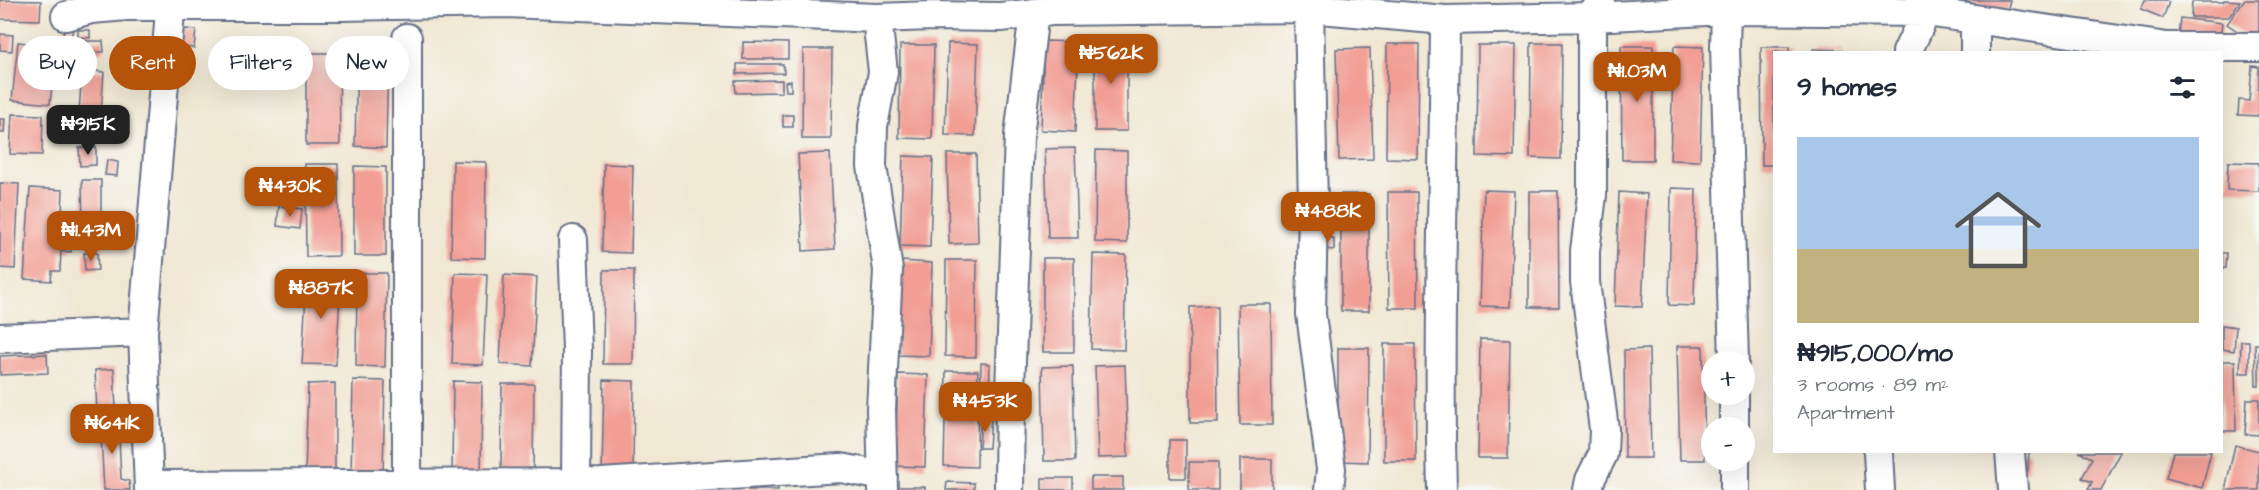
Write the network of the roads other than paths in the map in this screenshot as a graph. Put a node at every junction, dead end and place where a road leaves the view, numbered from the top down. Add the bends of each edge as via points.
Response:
1 (421, 2) edge
2 (171, 3) edge
3 (635, 4) edge
4 (772, 7) edge
5 (1309, 8) junction
6 (1596, 9) edge
7 (1726, 10) junction
8 (1926, 12) junction
9 (1034, 13) junction
10 (66, 16) dead end
11 (877, 18) junction
12 (1975, 19) junction
13 (1445, 20) junction
14 (2259, 47) edge
15 (1907, 51) edge
16 (1975, 51) edge
17 (408, 90) edge
18 (573, 240) dead end
19 (143, 332) junction
20 (0, 338) edge
21 (1734, 351) edge
22 (1878, 453) edge
23 (2010, 453) edge
24 (1735, 471) edge
25 (576, 483) junction
26 (883, 483) edge
27 (416, 486) edge
28 (149, 488) edge
29 (261, 488) edge
30 (1009, 490) edge
31 (1329, 490) edge
32 (1442, 490) edge
33 (1588, 490) edge
34 (1735, 490) edge
35 (1880, 490) edge
36 (2013, 490) edge

1 - 2 street
1 - 3 street
2 - 10 street via 91,9
2 - 19 street
3 - 4 street
4 - 11 street
5 - 9 street
5 - 13 street
5 - 31 street via 1311,314 1331,469
6 - 7 street
6 - 13 street
6 - 33 street via 1592,195 1585,282 1604,429 1603,454
7 - 8 street
7 - 21 street
8 - 12 street
8 - 15 street
9 - 11 street
9 - 30 street via 1019,136
11 - 26 street via 883,72 873,126 872,166 888,270 881,409
12 - 14 street via 2167,47
12 - 16 street
13 - 32 street via 1439,379
17 - 27 street
18 - 25 street
19 - 20 street
19 - 28 street
22 - 35 street
23 - 36 street
24 - 34 street
25 - 26 street via 841,468
25 - 27 street
27 - 29 street
28 - 29 street

